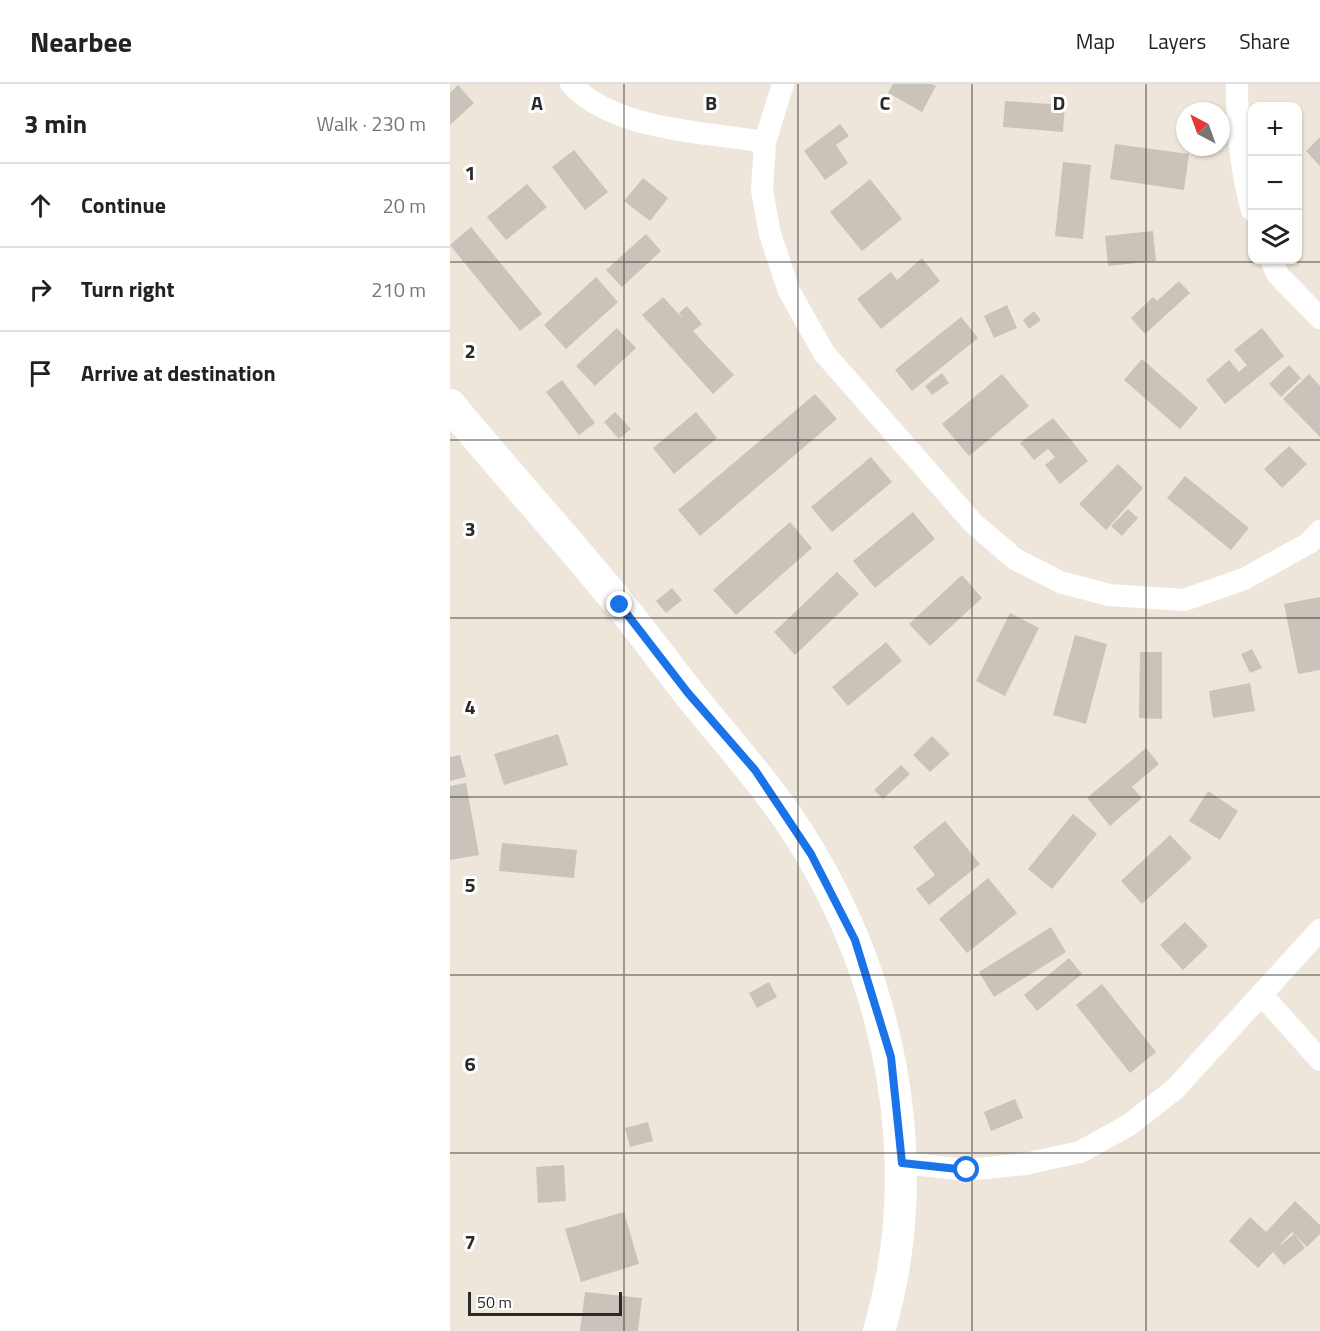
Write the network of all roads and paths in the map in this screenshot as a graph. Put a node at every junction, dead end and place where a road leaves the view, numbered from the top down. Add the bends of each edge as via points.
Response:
1 (571, 84) edge
2 (783, 84) edge
3 (1237, 84) edge
4 (765, 142) junction
5 (1248, 196) edge
6 (1273, 264) edge
7 (1320, 318) edge
8 (450, 405) edge
9 (1320, 531) edge
10 (1320, 930) edge
11 (1261, 994) junction
12 (1320, 1060) edge
13 (902, 1163) junction
14 (879, 1331) edge

1 - 4 street via 610,110 656,127
2 - 4 street
3 - 5 street
4 - 9 street via 762,190 770,234 789,291 824,352 974,524 1015,559 1059,582 1109,595 1184,600 1244,579 1309,543
6 - 7 street via 1278,275
8 - 13 street via 755,770 811,854 855,940 891,1057
10 - 11 street
11 - 12 street
11 - 13 street via 1175,1089 1129,1125 1080,1152 1026,1164 967,1170
13 - 14 street via 900,1226

